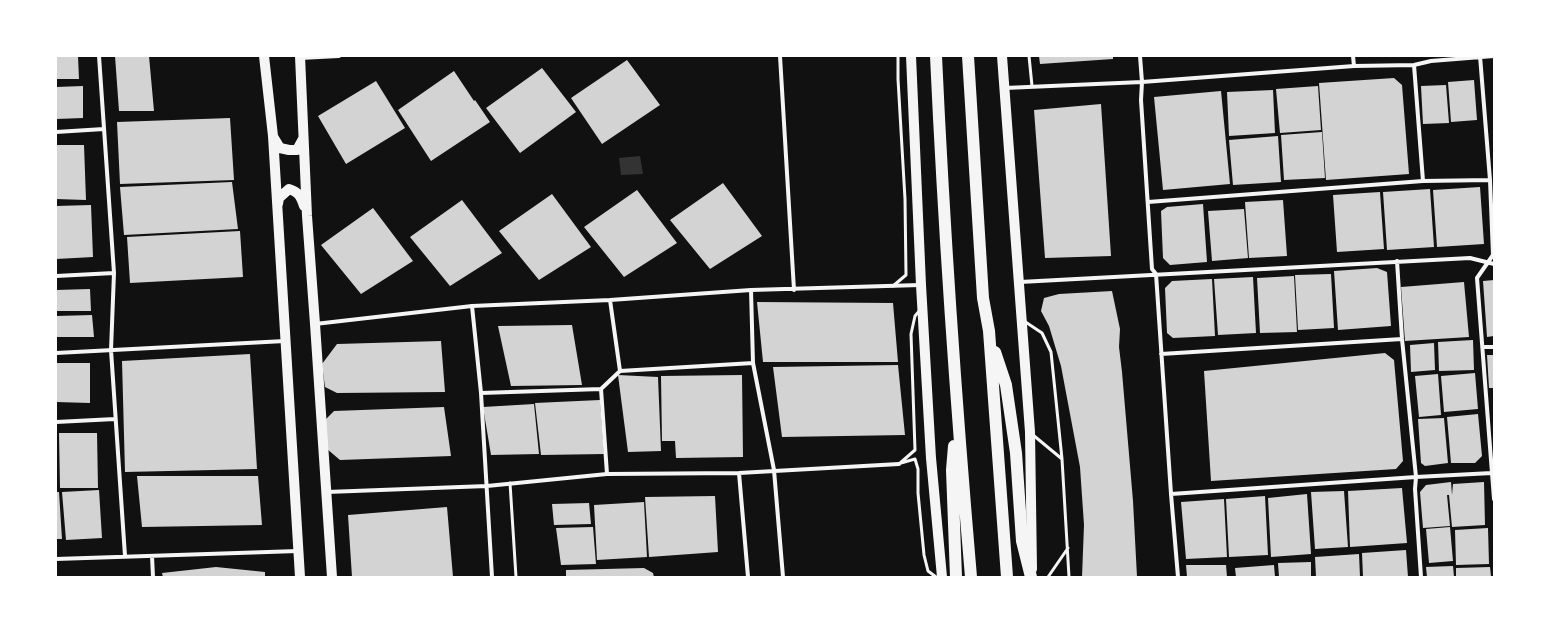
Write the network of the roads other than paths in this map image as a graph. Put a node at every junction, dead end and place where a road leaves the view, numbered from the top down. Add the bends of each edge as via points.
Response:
1 (99, 56) edge
2 (264, 56) edge
3 (339, 56) edge
4 (780, 56) edge
5 (898, 56) edge
6 (911, 56) edge
7 (936, 56) edge
8 (968, 56) edge
9 (1002, 56) edge
10 (1029, 56) edge
11 (1140, 56) edge
12 (1353, 56) edge
13 (1480, 56) edge
14 (1494, 56) edge
15 (300, 57) edge
16 (1430, 58) edge
17 (1414, 65) junction
18 (1354, 66) junction
19 (1142, 82) junction
20 (1032, 86) junction
21 (1005, 88) junction
22 (104, 129) junction
23 (56, 132) edge
24 (273, 136) junction
25 (303, 139) junction
26 (1490, 180) junction
27 (1423, 181) junction
28 (1148, 202) junction
29 (277, 215) junction
30 (307, 216) junction
31 (1397, 261) junction
32 (1488, 262) junction
33 (1494, 264) edge
34 (114, 273) junction
35 (1156, 274) junction
36 (56, 276) edge
37 (1019, 282) junction
38 (921, 285) junction
39 (892, 286) junction
40 (751, 290) junction
41 (794, 290) junction
42 (610, 300) junction
43 (472, 306) junction
44 (922, 307) junction
45 (1021, 319) junction
46 (315, 324) junction
47 (989, 331) junction
48 (1402, 339) junction
49 (285, 341) junction
50 (1483, 347) junction
51 (1494, 347) edge
52 (111, 350) junction
53 (56, 352) edge
54 (1161, 354) junction
55 (753, 363) junction
56 (620, 371) junction
57 (601, 389) junction
58 (481, 393) junction
59 (957, 413) junction
60 (116, 419) junction
61 (56, 422) edge
62 (1030, 432) junction
63 (1062, 460) junction
64 (899, 464) junction
65 (774, 470) junction
66 (739, 473) junction
67 (1492, 473) junction
68 (607, 474) junction
69 (1416, 477) junction
70 (510, 483) junction
71 (487, 486) junction
72 (326, 492) junction
73 (1171, 494) junction
74 (1494, 499) edge
75 (1068, 548) junction
76 (298, 551) junction
77 (125, 556) junction
78 (152, 556) junction
79 (56, 559) edge
80 (154, 577) edge
81 (300, 577) edge
82 (332, 577) edge
83 (492, 577) edge
84 (516, 577) edge
85 (748, 577) edge
86 (783, 577) edge
87 (936, 577) edge
88 (942, 577) edge
89 (956, 577) edge
90 (971, 577) edge
91 (1007, 577) edge
92 (1032, 577) edge
93 (1048, 577) edge
94 (1069, 577) edge
95 (1178, 577) edge
96 (1421, 577) edge

1 - 22 street
2 - 24 main road
3 - 15 street
4 - 41 street
5 - 39 lane via 906,275
6 - 38 main road
7 - 59 highway
8 - 47 highway via 983,298
9 - 21 main road
10 - 20 lane
11 - 19 street
12 - 18 street
13 - 14 street
13 - 16 street
13 - 26 street
15 - 25 main road
16 - 17 street
17 - 18 street
17 - 27 street
18 - 19 street
19 - 20 street
19 - 28 street
20 - 21 street
21 - 37 main road
22 - 23 street
22 - 34 street
24 - 25 main road via 280,148 289,150 297,150
24 - 29 main road
25 - 30 main road
26 - 27 street
26 - 32 street via 1493,255
27 - 28 street
28 - 35 street via 1152,269
29 - 30 main road via 279,198 289,189 300,196
29 - 49 main road
30 - 46 main road
31 - 32 street via 1470,258
31 - 35 street
31 - 48 street
32 - 33 street
32 - 50 street via 1476,278
34 - 36 street
34 - 52 street
35 - 37 street
35 - 54 street
37 - 45 main road
38 - 39 street
38 - 44 main road
39 - 41 street
40 - 41 street
40 - 42 street
40 - 55 street
42 - 43 street
42 - 56 street
43 - 46 street
43 - 58 street
44 - 64 lane via 915,316 910,334 915,450
44 - 88 main road via 931,458
45 - 62 main road
45 - 63 lane via 1042,333 1051,352
46 - 72 main road
47 - 91 highway
47 - 92 highway via 1006,385 1016,453 1022,541
48 - 54 street
48 - 69 street
49 - 52 street
49 - 76 main road
50 - 51 street
50 - 67 street
52 - 53 street
52 - 60 street
54 - 73 street
55 - 56 street
55 - 65 street
56 - 57 street
57 - 58 street
57 - 68 street
58 - 71 street
59 - 89 highway via 952,470
59 - 90 highway
60 - 61 street
60 - 77 street
62 - 63 lane
62 - 92 main road
63 - 75 lane
64 - 65 street
64 - 87 lane via 915,459 918,468 924,555 928,571
65 - 66 street
65 - 86 street
66 - 68 street
66 - 85 street
67 - 69 street
67 - 74 street
68 - 70 street
69 - 73 street
69 - 96 street
70 - 71 street
70 - 84 lane
71 - 72 street
71 - 83 street
72 - 82 main road
73 - 95 street
75 - 93 lane
75 - 94 lane
76 - 78 street
76 - 81 main road
77 - 78 street
77 - 79 street
78 - 80 street

